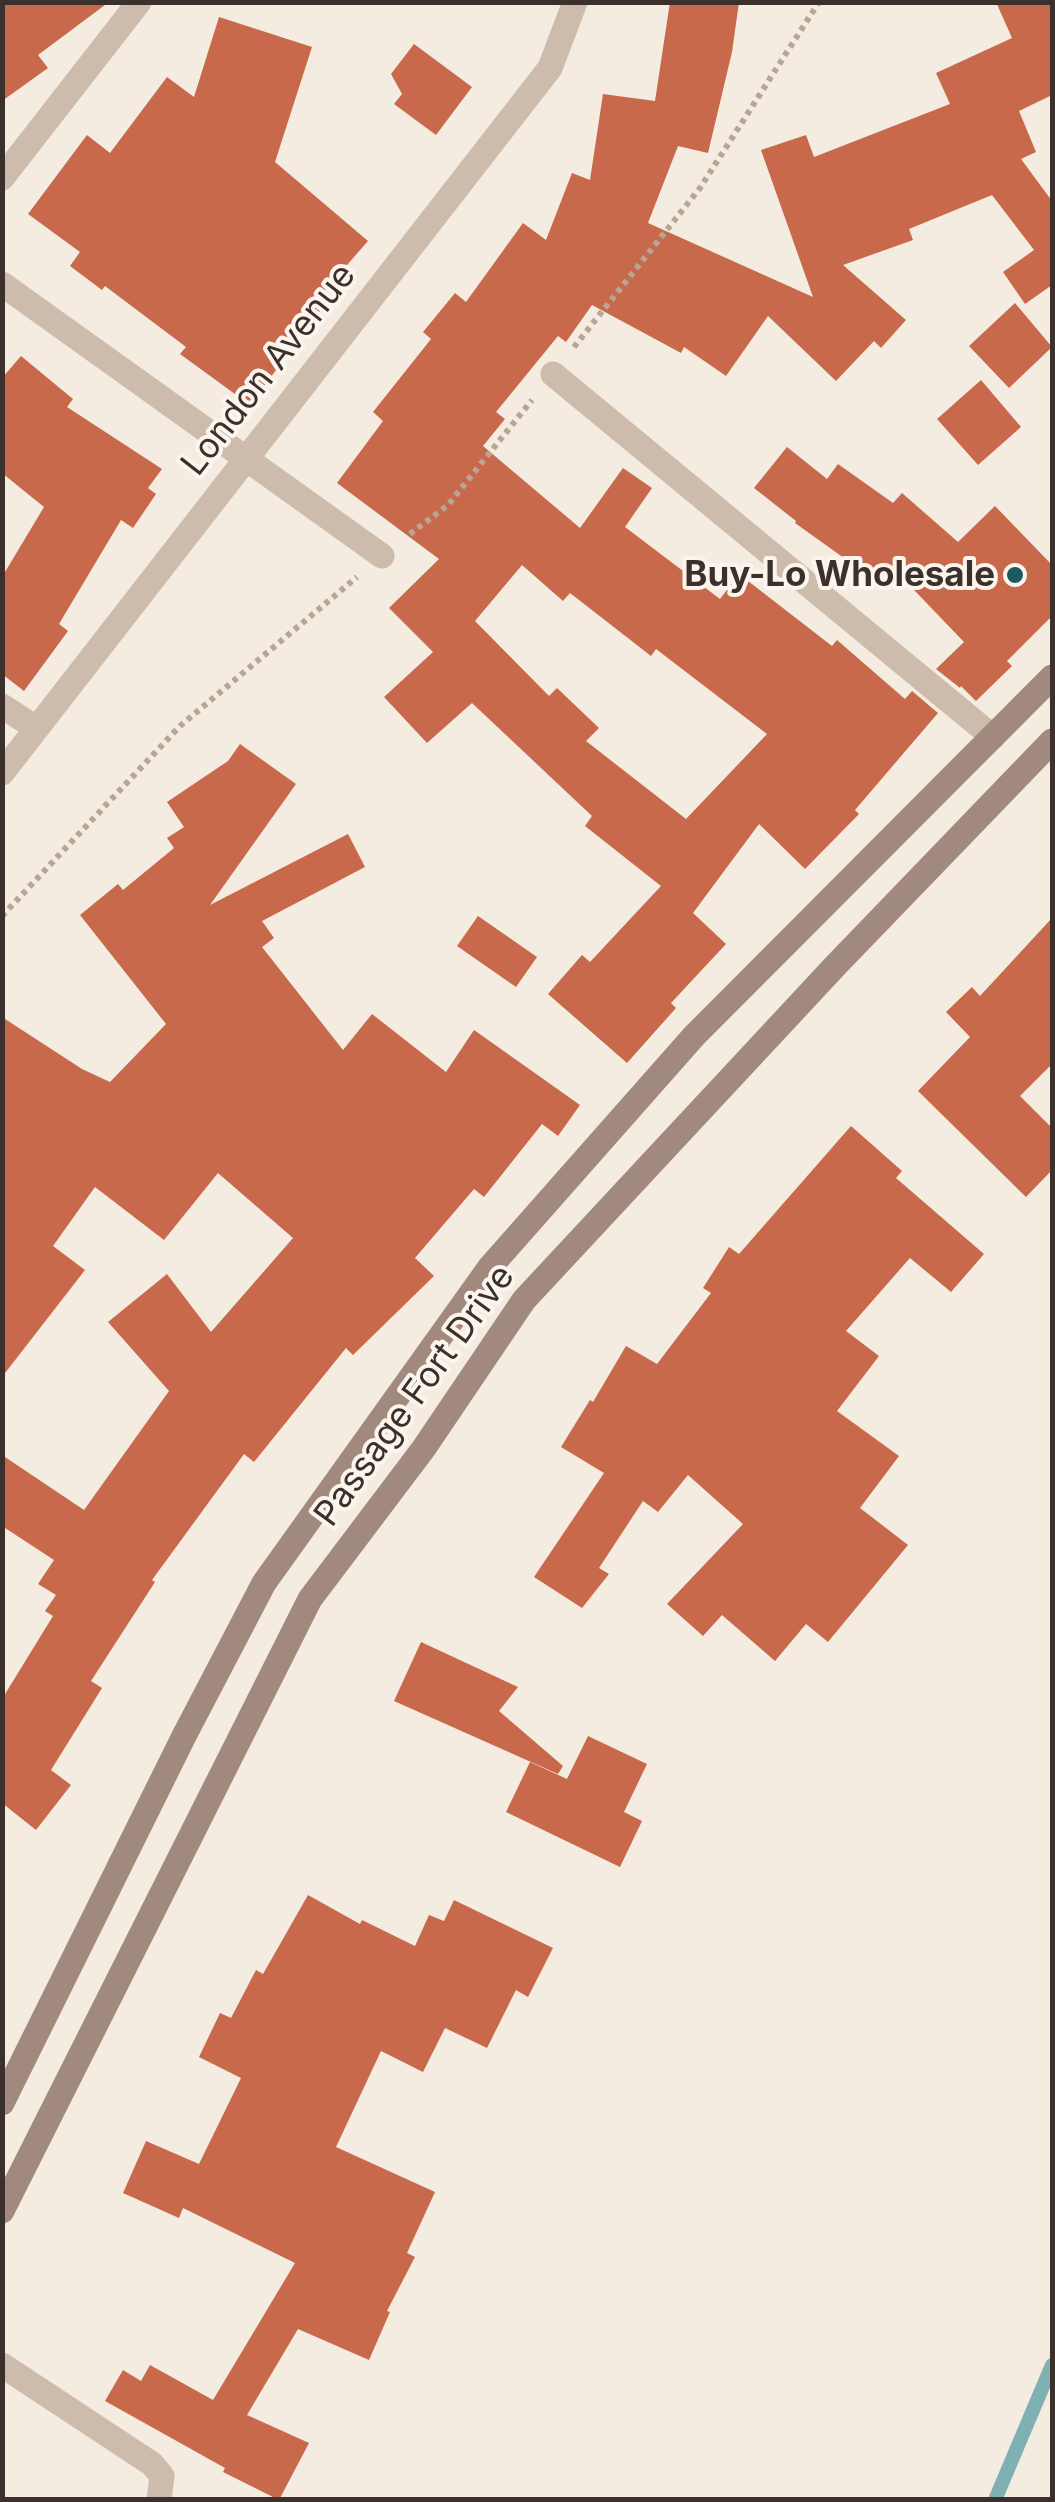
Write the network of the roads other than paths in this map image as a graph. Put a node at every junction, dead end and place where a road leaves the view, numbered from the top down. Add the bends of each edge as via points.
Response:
1 (139, 2) edge
2 (576, 2) edge
3 (2, 178) edge
4 (2, 284) edge
5 (554, 374) road end
6 (245, 458) junction
7 (382, 556) road end
8 (1052, 678) edge
9 (2, 706) edge
10 (36, 728) junction
11 (993, 737) junction
12 (1052, 741) edge
13 (2, 773) edge
14 (2, 2103) edge
15 (2, 2211) edge
16 (2, 2364) edge
17 (159, 2500) edge

1 - 3 street
2 - 6 street, London Avenue via 550,68
4 - 6 street
5 - 11 street
6 - 7 street
6 - 10 street, London Avenue
8 - 11 main road, Passage Fort Drive
9 - 10 street
10 - 13 street, London Avenue
11 - 14 main road, Passage Fort Drive via 694,1036 468,1297 264,1583
12 - 15 main road, Passage Fort Drive via 524,1300 310,1599
16 - 17 street via 152,2464 162,2476

